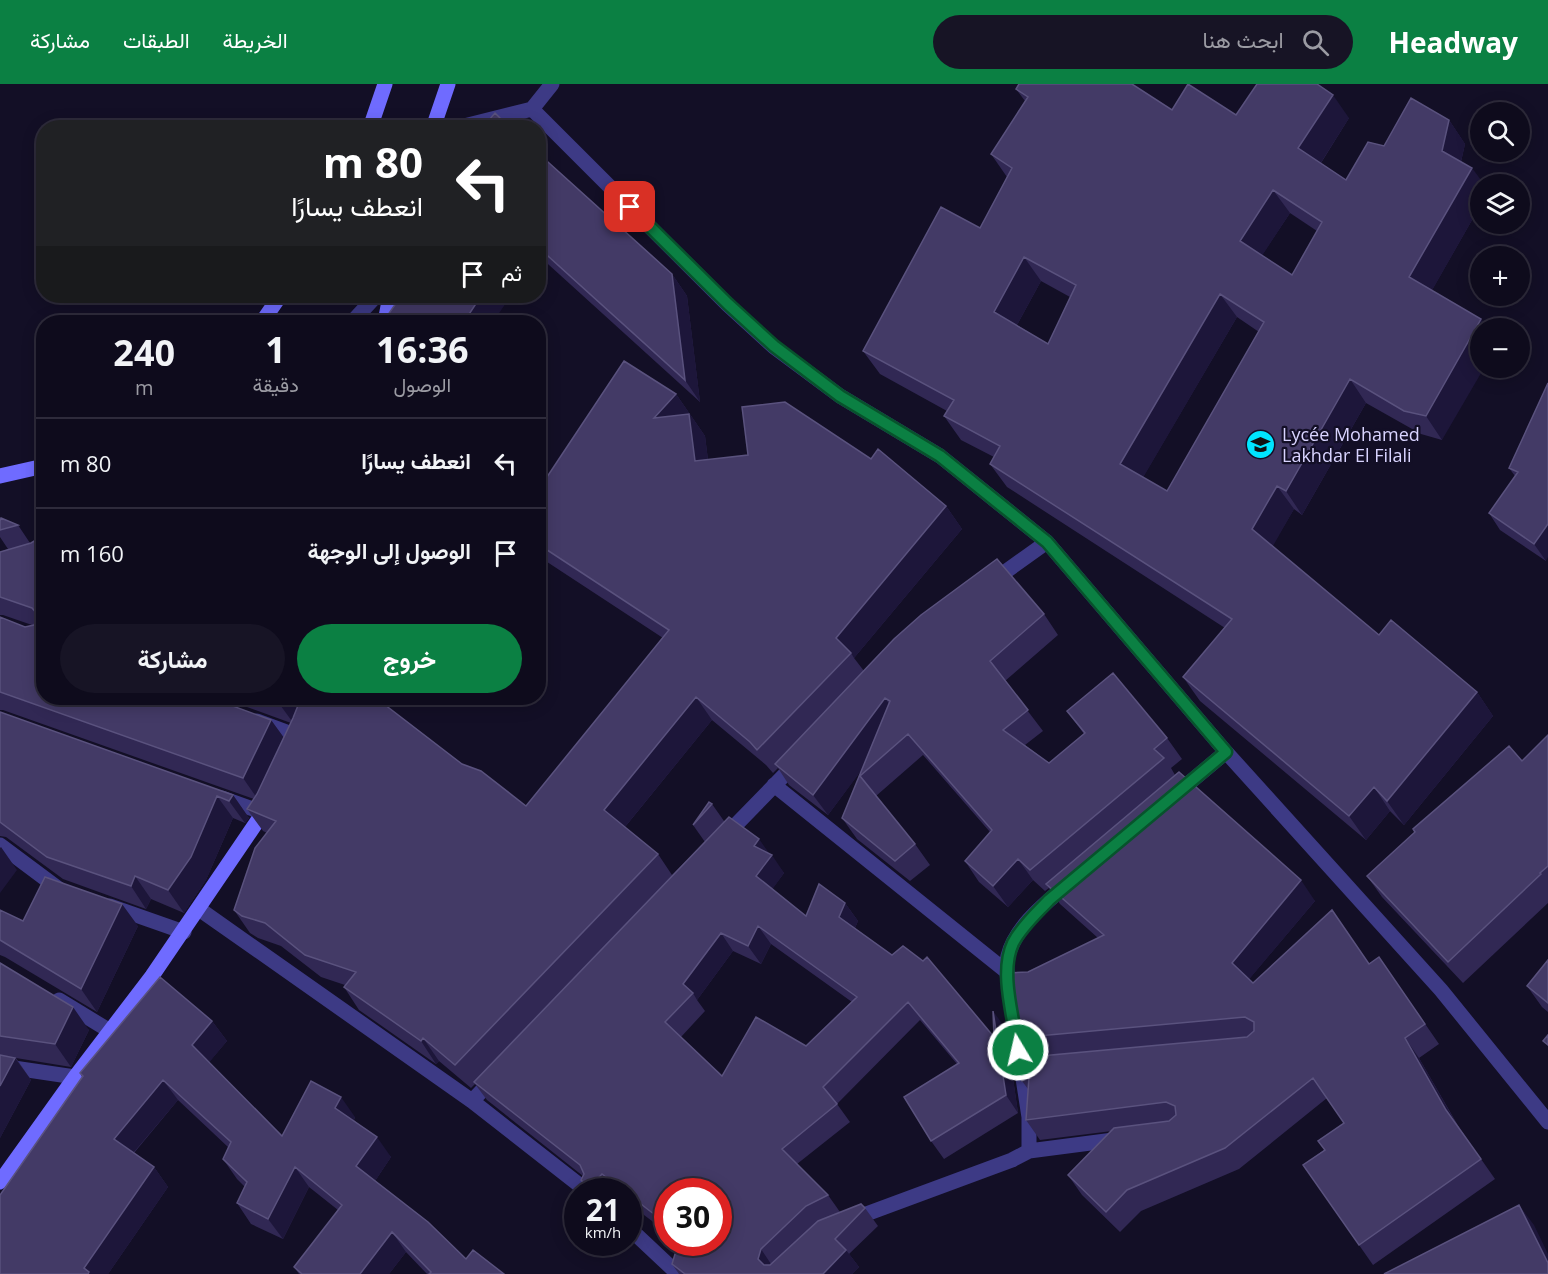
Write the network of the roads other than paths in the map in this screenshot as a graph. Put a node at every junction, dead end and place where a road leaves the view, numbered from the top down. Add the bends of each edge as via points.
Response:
1 (385, 84) edge
2 (448, 84) edge
3 (552, 84) edge
4 (532, 109) junction
5 (373, 120) edge
6 (436, 120) edge
7 (488, 120) edge
8 (543, 120) edge
9 (546, 123) edge
10 (370, 303) edge
11 (358, 315) edge
12 (36, 468) edge
13 (0, 476) edge
14 (1047, 542) junction
15 (975, 595) edge
16 (247, 717) edge
17 (299, 738) edge
18 (806, 752) edge
19 (1226, 752) junction
20 (774, 785) junction
21 (274, 791) edge
22 (209, 793) edge
23 (1164, 804) edge
24 (264, 813) junction
25 (0, 845) edge
26 (717, 845) edge
27 (1085, 870) edge
28 (68, 892) edge
29 (100, 903) edge
30 (199, 909) junction
31 (184, 932) junction
32 (1006, 972) junction
33 (50, 995) edge
34 (110, 1031) junction
35 (0, 1066) edge
36 (505, 1067) edge
37 (75, 1077) junction
38 (472, 1101) junction
39 (1548, 1122) edge
40 (1135, 1138) edge
41 (1029, 1151) junction
42 (570, 1178) edge
43 (0, 1182) edge
44 (838, 1224) edge
45 (642, 1240) edge
46 (678, 1274) edge

1 - 5 main road
2 - 6 main road
3 - 4 street
4 - 7 street
4 - 8 street
9 - 14 street via 774,346 840,396 940,456
10 - 11 street
12 - 13 main road
14 - 15 street
14 - 19 street
16 - 17 street
18 - 20 street
19 - 23 street
19 - 39 street via 1441,990
20 - 26 street
20 - 32 street
21 - 24 main road
22 - 24 street
24 - 30 main road
25 - 28 street
27 - 32 street via 1026,924 1008,956
29 - 31 street
30 - 31 main road
30 - 38 street
31 - 34 main road
32 - 41 street via 1027,1068
33 - 34 street
34 - 37 main road
35 - 37 street
36 - 38 street
37 - 43 main road
38 - 42 street
40 - 41 street
41 - 44 street
45 - 46 street

